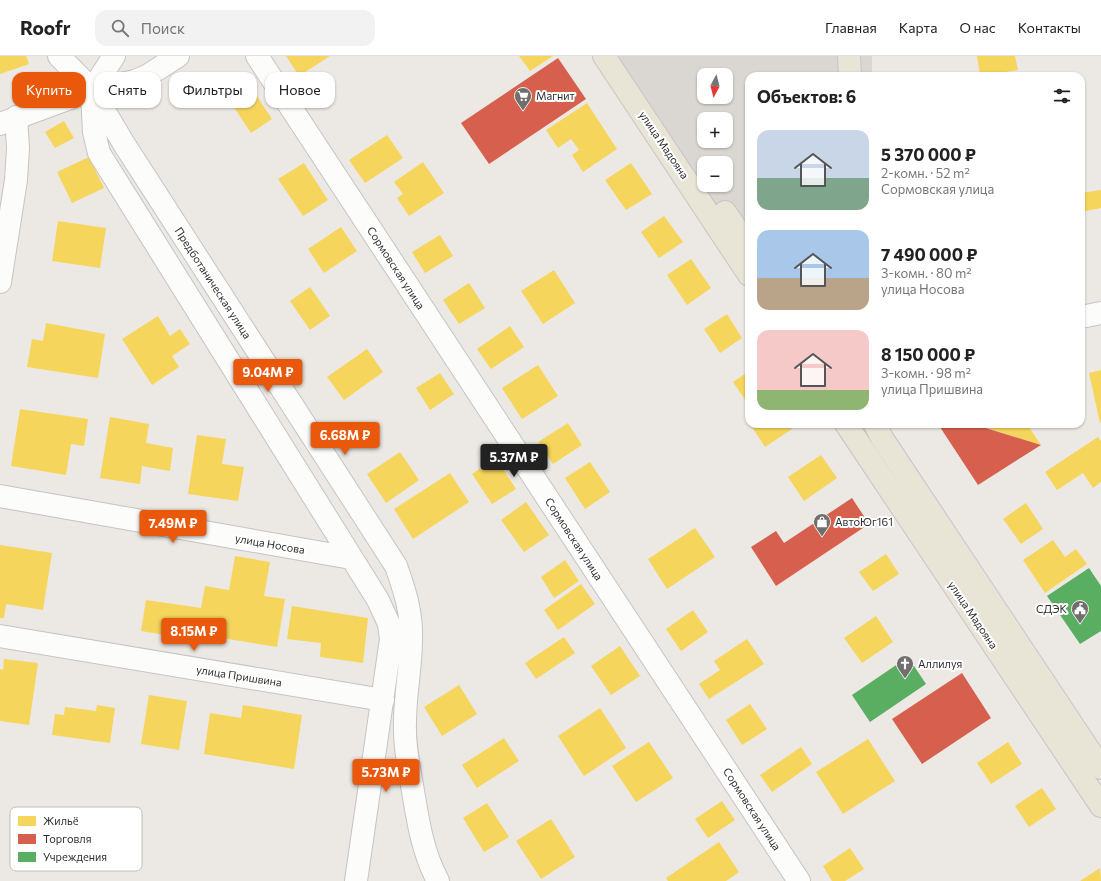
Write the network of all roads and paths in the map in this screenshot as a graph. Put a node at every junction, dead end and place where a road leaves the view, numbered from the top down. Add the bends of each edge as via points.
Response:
1 (59, 56) edge
2 (114, 56) edge
3 (178, 56) edge
4 (257, 56) edge
5 (604, 56) edge
6 (849, 56) edge
7 (850, 72) edge
8 (92, 90) junction
9 (8, 120) edge
10 (670, 154) junction
11 (697, 172) edge
12 (711, 192) edge
13 (745, 239) edge
14 (745, 269) edge
15 (0, 282) edge
16 (1101, 313) edge
17 (1085, 316) edge
18 (849, 428) edge
19 (878, 431) edge
20 (0, 496) edge
21 (351, 558) junction
22 (0, 636) edge
23 (383, 700) junction
24 (1101, 768) edge
25 (1101, 806) edge
26 (356, 881) edge
27 (438, 881) edge
28 (800, 881) edge

1 - 8 street, Предботаническая улица
2 - 8 street
3 - 8 street via 135,81
4 - 28 street, Сормовская улица
5 - 10 main road, улица Мадояна
6 - 7 main road
8 - 9 street
8 - 21 street via 94,132 99,153
8 - 27 street, Предботаническая улица via 124,144 396,566 406,596 411,640 405,722 406,752 419,829 430,865
9 - 15 street via 18,148 16,180
10 - 11 main road via 688,158
10 - 14 main road, улица Мадояна
12 - 13 main road
16 - 17 street
18 - 25 main road, улица Мадояна
19 - 24 main road, улица Мадояна
20 - 21 street, улица Носова
21 - 23 street via 378,600 389,624 390,639
22 - 23 street, улица Пришвина
23 - 26 street

